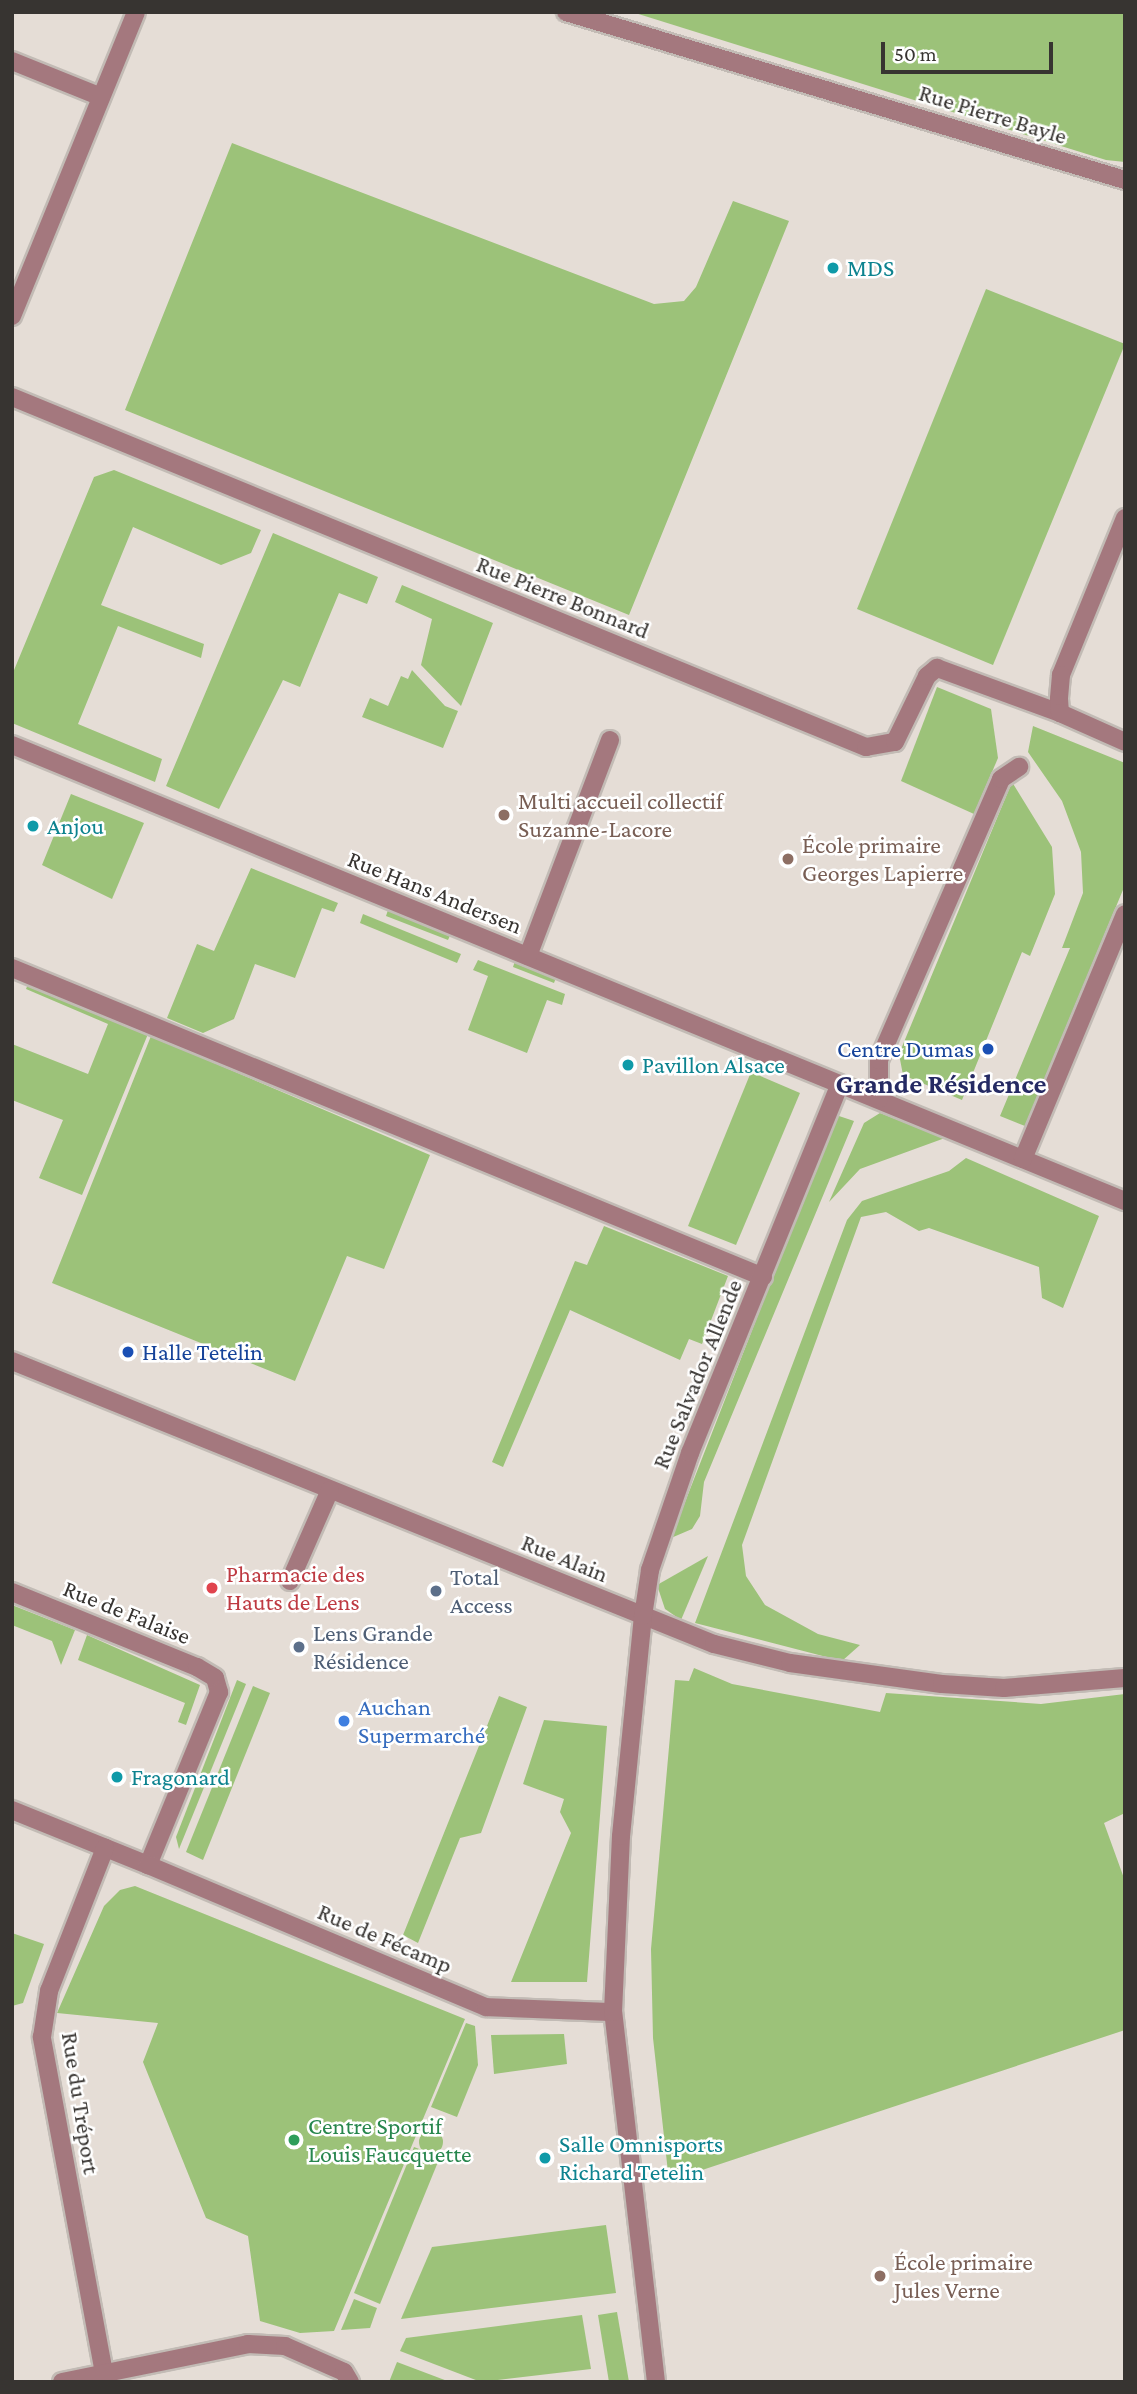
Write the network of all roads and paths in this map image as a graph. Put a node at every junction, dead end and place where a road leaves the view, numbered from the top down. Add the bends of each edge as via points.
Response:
1 (136, 12) edge
2 (566, 12) edge
3 (12, 61) edge
4 (101, 97) junction
5 (1125, 180) edge
6 (14, 309) edge
7 (12, 397) edge
8 (1125, 518) edge
9 (1060, 713) junction
10 (610, 740) dead end
11 (1125, 742) edge
12 (12, 745) edge
13 (1019, 767) dead end
14 (1125, 914) edge
15 (528, 956) junction
16 (12, 968) edge
17 (840, 1084) junction
18 (879, 1100) junction
19 (1023, 1159) junction
20 (1125, 1201) edge
21 (762, 1277) junction
22 (12, 1361) edge
23 (330, 1490) junction
24 (290, 1581) dead end
25 (12, 1592) edge
26 (643, 1616) junction
27 (1125, 1678) edge
28 (12, 1810) edge
29 (105, 1848) junction
30 (148, 1865) junction
31 (613, 2012) junction
32 (104, 2373) junction
33 (62, 2382) edge
34 (350, 2382) edge
35 (656, 2382) edge

1 - 4 street
2 - 5 street, Rue Pierre Bayle
3 - 4 street
4 - 6 street
7 - 9 street, Rue Pierre Bonnard via 866,747 895,742 927,676 937,668
8 - 9 street via 1061,675
9 - 11 street
10 - 15 street
12 - 15 street, Rue Hans Andersen
13 - 18 street via 1000,779 879,1060
14 - 19 street
15 - 17 street, Rue Hans Andersen
16 - 21 street
17 - 18 street, Rue Hans Andersen
17 - 21 street, Rue Salvador Allende
18 - 19 street, Rue Hans Andersen
19 - 20 street, Rue Hans Andersen
21 - 26 street, Rue Salvador Allende via 690,1453 650,1570
22 - 23 street, Rue Alain
23 - 24 street
23 - 26 street, Rue Alain
25 - 30 street, Rue de Falaise via 197,1667 217,1684 217,1702
26 - 27 street, Rue Alain via 714,1644 879,1677 1004,1688
26 - 31 street, Rue Salvador Allende via 640,1693 621,1836
28 - 29 street, Rue de Fécamp
29 - 30 street, Rue de Fécamp
29 - 32 street, Rue du Tréport via 49,1991 42,2037
30 - 31 street, Rue de Fécamp via 486,2007
31 - 35 street, Rue Salvador Allende
32 - 33 street
32 - 34 street via 248,2344 285,2346 344,2372

